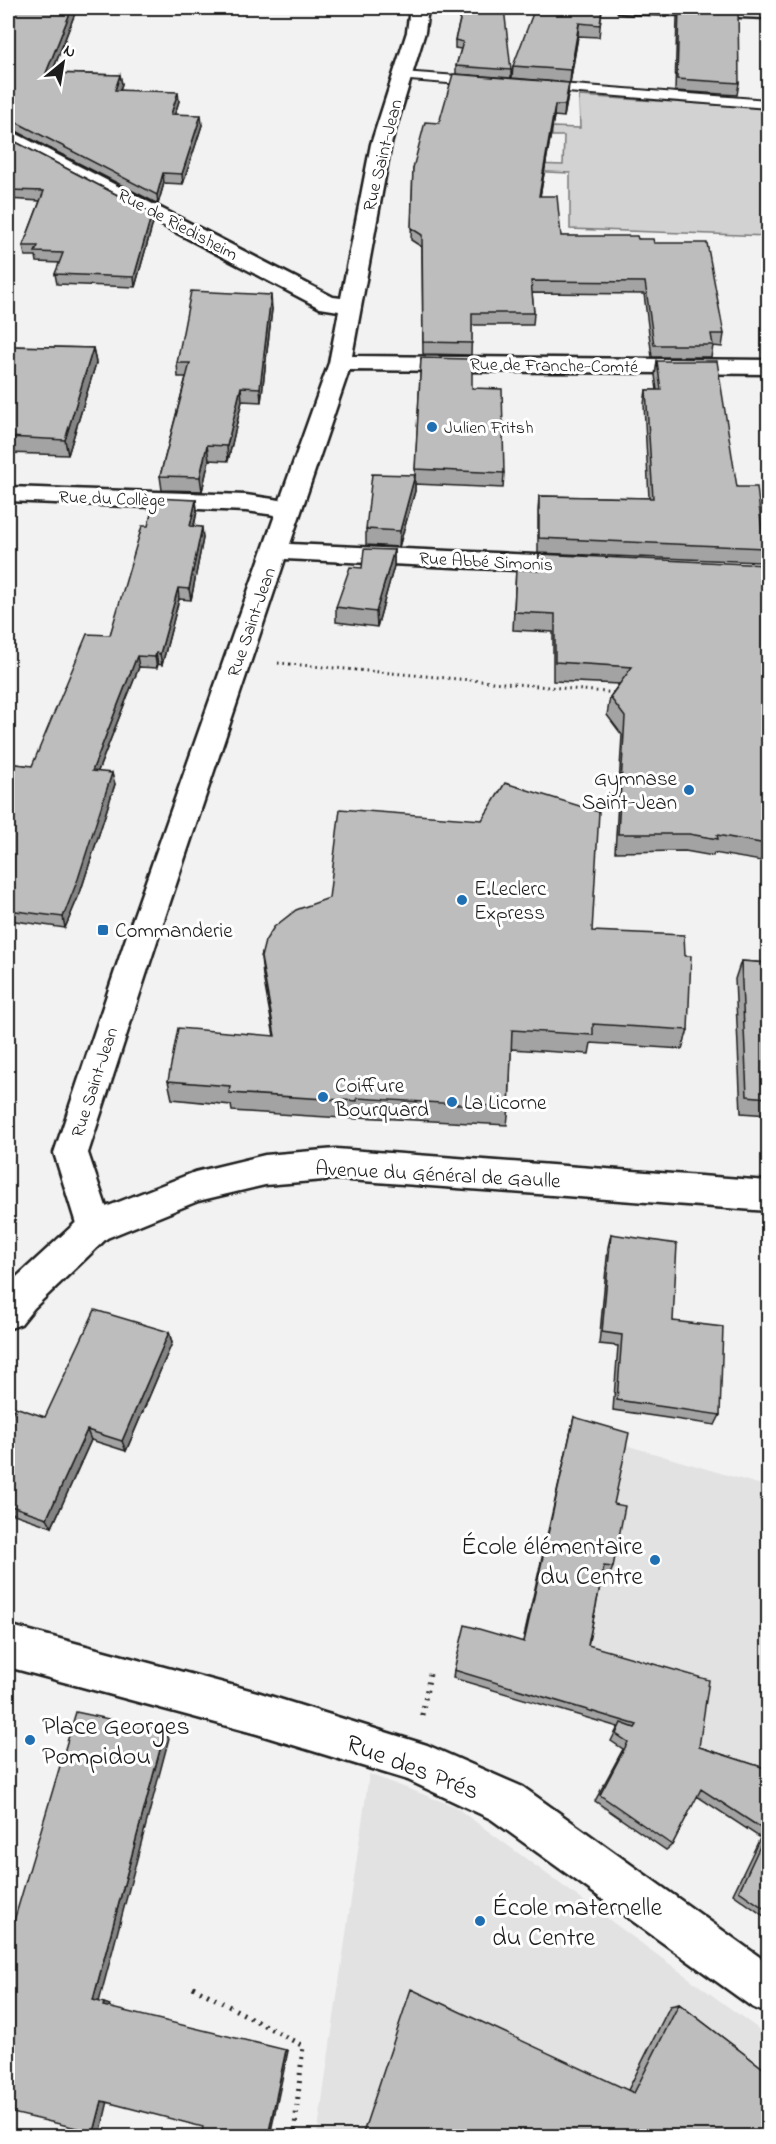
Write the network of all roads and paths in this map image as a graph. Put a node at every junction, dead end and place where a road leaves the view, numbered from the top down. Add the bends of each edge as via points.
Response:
1 (419, 8) edge
2 (625, 8) edge
3 (768, 13) edge
4 (402, 76) junction
5 (497, 83) edge
6 (520, 85) edge
7 (768, 104) edge
8 (8, 137) edge
9 (349, 306) junction
10 (340, 363) junction
11 (768, 367) edge
12 (8, 494) edge
13 (288, 509) junction
14 (275, 551) junction
15 (604, 566) edge
16 (241, 650) junction
17 (621, 693) edge
18 (768, 1196) edge
19 (95, 1227) junction
20 (8, 1312) edge
21 (8, 1646) edge
22 (193, 1987) dead end
23 (768, 1991) edge
24 (294, 2136) edge

1 - 4 street, Rue Saint-Jean
2 - 3 street
4 - 5 lane
4 - 9 street, Rue Saint-Jean via 381,144
6 - 7 lane
8 - 9 street, Rue de Riedisheim via 328,303
9 - 10 street, Rue Saint-Jean
10 - 11 street, Rue de Franche-Comté
10 - 13 street, Rue Saint-Jean
12 - 13 street, Rue du Collège via 246,503
13 - 14 street, Rue Saint-Jean
14 - 15 street, Rue Abbé Simonis
14 - 16 street, Rue Saint-Jean
16 - 17 path via 273,654 270,663
16 - 19 street, Rue Saint-Jean via 71,1153
18 - 19 street, Avenue du Général de Gaulle via 336,1164 265,1170 195,1187
19 - 20 street, Avenue du Général de Gaulle
21 - 23 street, Rue des Prés via 257,1713 412,1760 507,1803
22 - 24 path via 303,2046

